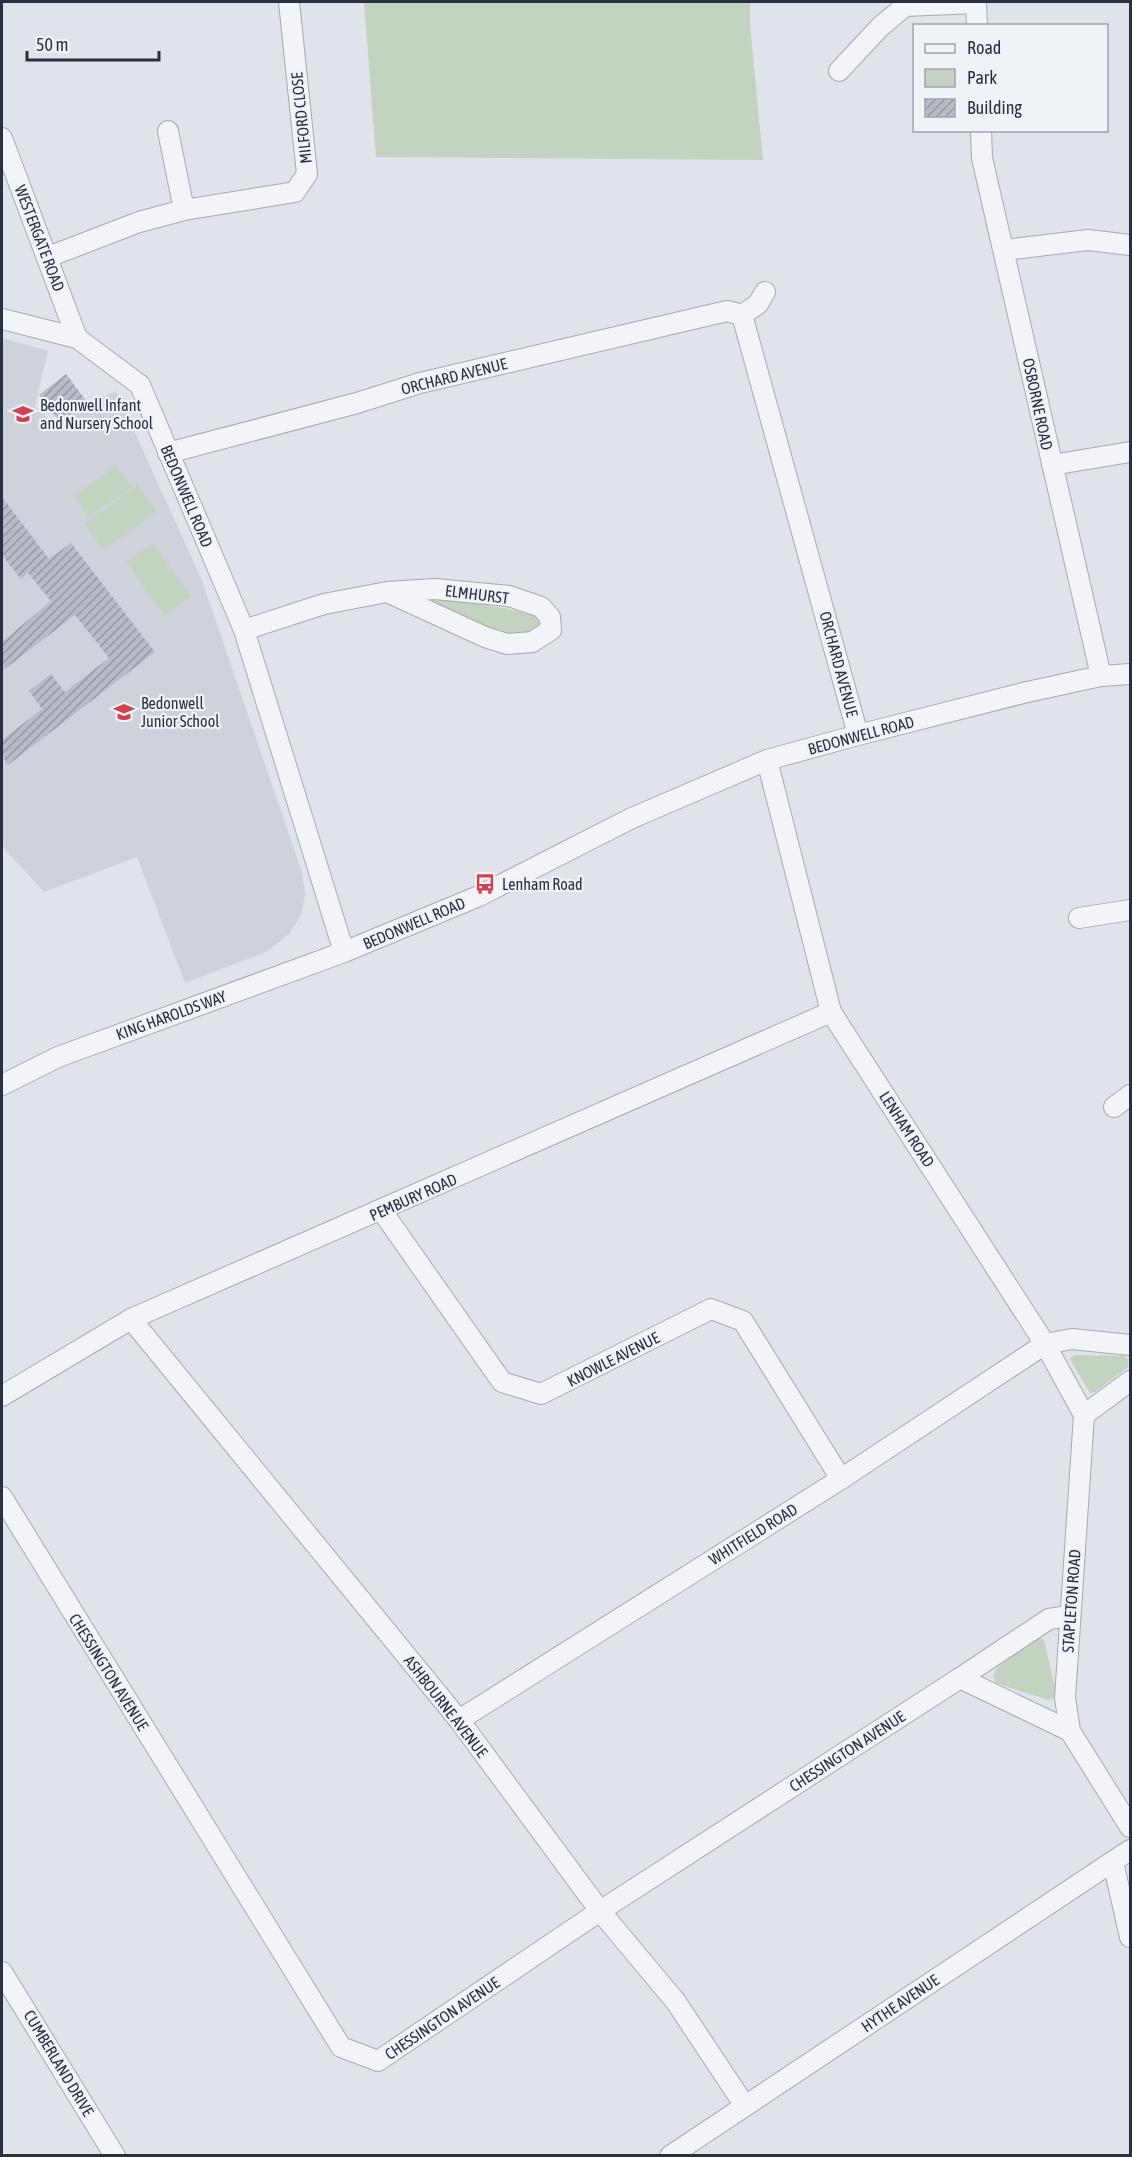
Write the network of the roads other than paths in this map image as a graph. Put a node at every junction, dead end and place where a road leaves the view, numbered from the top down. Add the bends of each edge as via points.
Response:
1 (289, 2) edge
2 (976, 2) edge
3 (976, 24) edge
4 (839, 71) dead end
5 (168, 131) dead end
6 (981, 132) edge
7 (2, 138) edge
8 (184, 210) junction
9 (1131, 245) edge
10 (1005, 250) junction
11 (48, 257) junction
12 (765, 292) dead end
13 (742, 315) junction
14 (2, 319) edge
15 (77, 338) junction
16 (1131, 452) edge
17 (168, 453) junction
18 (1052, 465) junction
19 (387, 591) junction
20 (244, 630) junction
21 (1131, 674) edge
22 (1101, 676) junction
23 (858, 735) junction
24 (767, 760) junction
25 (1131, 910) edge
26 (1079, 918) dead end
27 (344, 952) junction
28 (831, 1012) junction
29 (2, 1085) edge
30 (1131, 1095) edge
31 (1114, 1107) dead end
32 (382, 1210) junction
33 (131, 1319) junction
34 (1045, 1344) junction
35 (1131, 1345) edge
36 (1131, 1381) edge
37 (2, 1396) edge
38 (1084, 1415) junction
39 (841, 1479) junction
40 (2, 1497) edge
41 (1069, 1616) junction
42 (960, 1678) junction
43 (459, 1720) junction
44 (1070, 1731) junction
45 (1131, 1827) edge
46 (1131, 1850) edge
47 (1113, 1862) junction
48 (600, 1911) junction
49 (1131, 1937) edge
50 (5, 1985) edge
51 (745, 2106) junction
52 (115, 2156) edge
53 (670, 2156) edge

1 - 8 street, MILFORD CLOSE via 307,174 295,192
2 - 3 street
2 - 4 street via 905,6
5 - 8 street
6 - 10 street, OSBORNE ROAD via 982,158
7 - 11 street, WESTERGATE ROAD
8 - 11 street, MILFORD CLOSE via 140,222
9 - 10 street via 1088,240
10 - 18 street, OSBORNE ROAD
11 - 15 street, WESTERGATE ROAD
12 - 13 street via 758,304
13 - 17 street, ORCHARD AVENUE via 727,311 432,380
13 - 23 street, ORCHARD AVENUE
14 - 15 street, BEDONWELL ROAD
15 - 17 street, BEDONWELL ROAD via 140,385
16 - 18 street
17 - 20 street, BEDONWELL ROAD
18 - 22 street, OSBORNE ROAD
19 - 19 street, ELMHURST via 435,589 509,596 541,607 550,617 551,630 532,642 507,644
19 - 20 street, ELMHURST via 324,604
20 - 27 street, BEDONWELL ROAD
21 - 22 street, BEDONWELL ROAD
22 - 23 street, BEDONWELL ROAD
23 - 24 street, BEDONWELL ROAD
24 - 27 street, BEDONWELL ROAD via 632,818 479,896
24 - 28 street, LENHAM ROAD
25 - 26 street
27 - 29 street, KING HAROLDS WAY via 58,1057
28 - 32 street, PEMBURY ROAD
28 - 34 street, LENHAM ROAD
30 - 31 street
32 - 33 street, PEMBURY ROAD
32 - 39 street, KNOWLE AVENUE via 502,1382 541,1394 711,1310 743,1321
33 - 37 street, PEMBURY ROAD
33 - 43 street, ASHBOURNE AVENUE
34 - 35 street via 1072,1339
34 - 38 street, LENHAM ROAD
34 - 39 street, WHITFIELD ROAD
36 - 38 street
38 - 41 street, STAPLETON ROAD
39 - 43 street, WHITFIELD ROAD
40 - 48 street, CHESSINGTON AVENUE via 341,2047 378,2061
41 - 42 street, CHESSINGTON AVENUE via 1049,1619
41 - 44 street, STAPLETON ROAD via 1065,1698
42 - 44 street
42 - 48 street, CHESSINGTON AVENUE
43 - 48 street, ASHBOURNE AVENUE
44 - 45 street, STAPLETON ROAD
46 - 47 street, HYTHE AVENUE
47 - 49 street
47 - 51 street, HYTHE AVENUE
48 - 51 street, ASHBOURNE AVENUE via 676,2002
50 - 52 street, CUMBERLAND DRIVE
51 - 53 street, HYTHE AVENUE

